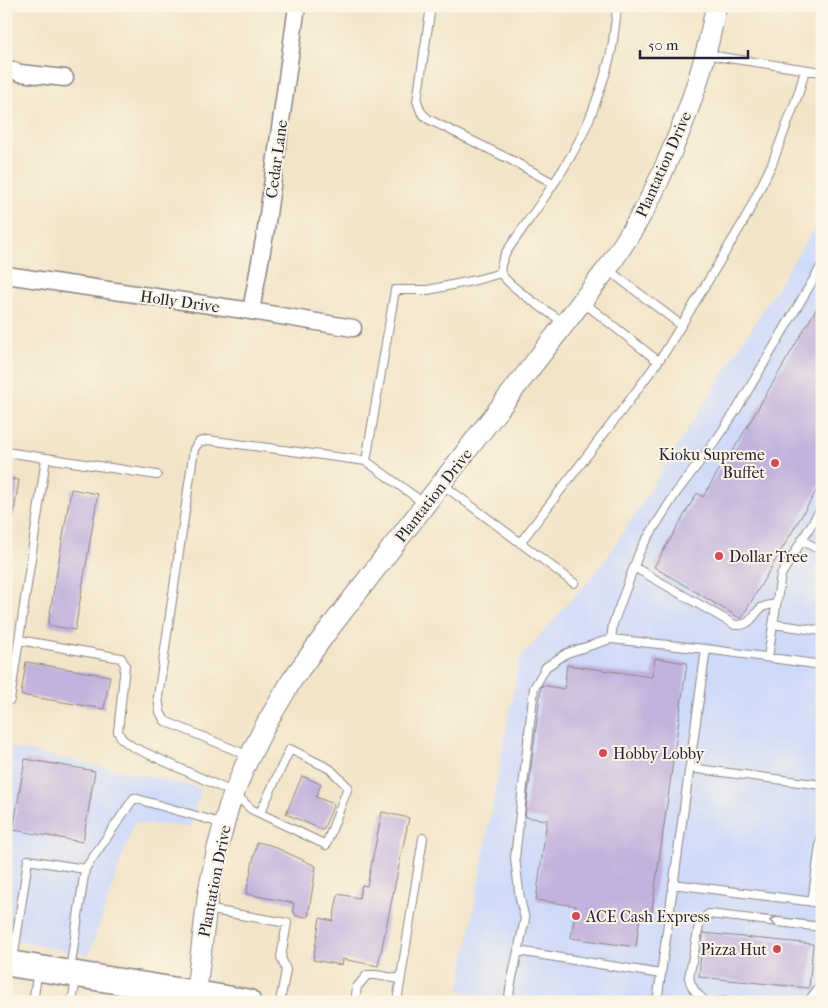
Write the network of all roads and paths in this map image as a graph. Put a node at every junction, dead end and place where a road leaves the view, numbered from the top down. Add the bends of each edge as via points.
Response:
1 (297, 6) edge
2 (431, 6) edge
3 (617, 6) edge
4 (716, 6) edge
5 (705, 53) junction
6 (6, 68) edge
7 (805, 70) junction
8 (822, 72) edge
9 (65, 78) dead end
10 (553, 183) junction
11 (822, 266) edge
12 (607, 269) junction
13 (501, 273) junction
14 (6, 275) edge
15 (582, 302) junction
16 (252, 311) junction
17 (565, 324) junction
18 (681, 325) junction
19 (353, 328) dead end
20 (658, 361) junction
21 (6, 452) edge
22 (46, 458) junction
23 (366, 461) junction
24 (157, 475) dead end
25 (442, 484) junction
26 (426, 505) junction
27 (822, 507) edge
28 (802, 540) junction
29 (520, 543) junction
30 (822, 549) edge
31 (634, 567) junction
32 (574, 583) dead end
33 (776, 604) junction
34 (773, 624) junction
35 (822, 631) edge
36 (612, 639) junction
37 (19, 640) junction
38 (706, 649) junction
39 (768, 657) junction
40 (822, 665) edge
41 (10, 700) dead end
42 (250, 756) junction
43 (690, 768) junction
44 (822, 785) edge
45 (234, 793) junction
46 (260, 813) junction
47 (224, 824) junction
48 (822, 830) edge
49 (423, 838) dead end
50 (85, 869) junction
51 (673, 884) junction
52 (812, 902) junction
53 (822, 903) edge
54 (206, 909) junction
55 (822, 927) edge
56 (518, 951) junction
57 (9, 964) edge
58 (38, 968) junction
59 (73, 974) junction
60 (661, 974) junction
61 (400, 978) junction
62 (822, 984) edge
63 (195, 998) edge
64 (33, 1002) edge
65 (72, 1002) edge
66 (248, 1002) edge
67 (280, 1002) edge
68 (355, 1002) edge
69 (396, 1002) edge
70 (508, 1002) edge
71 (657, 1002) edge
72 (706, 1002) edge
73 (718, 1002) edge
74 (742, 1002) edge
75 (808, 1002) edge

1 - 16 street, Cedar Lane
2 - 10 lane via 417,102 421,112 428,119
3 - 10 lane via 612,48 592,112 573,152
4 - 5 street, Plantation Drive
5 - 7 lane
5 - 12 street, Plantation Drive via 682,127 663,173 641,216
6 - 9 street via 20,73
7 - 8 lane
7 - 18 lane via 772,164 745,219
10 - 13 lane via 505,254
11 - 31 lane via 737,409 643,545
12 - 15 street, Plantation Drive
12 - 18 lane
13 - 17 lane via 534,303
13 - 23 lane via 428,290 395,290
14 - 16 street, Holly Drive
15 - 17 street, Plantation Drive
15 - 20 lane
16 - 19 street, Holly Drive
17 - 25 street, Plantation Drive
18 - 20 lane
20 - 29 lane
21 - 22 lane
22 - 24 lane
22 - 37 lane
23 - 26 lane
23 - 42 lane via 208,440 200,442 194,449 158,697 160,712 165,721
25 - 26 street, Plantation Drive
25 - 29 lane
26 - 42 street, Plantation Drive via 292,680
27 - 28 lane
28 - 30 lane
28 - 33 lane via 781,575
29 - 32 lane
31 - 33 lane via 735,625 747,624 762,608
31 - 36 lane via 613,624
33 - 34 lane
34 - 35 lane
34 - 39 lane
36 - 38 lane
36 - 56 lane via 567,653 546,667 534,688 515,858 525,919
37 - 41 lane
37 - 45 lane via 121,658 125,664 118,732 122,739
38 - 39 lane
38 - 43 lane
39 - 40 lane
42 - 45 street, Plantation Drive
43 - 44 lane
43 - 51 lane
45 - 46 lane
45 - 47 street, Plantation Drive
46 - 46 lane via 326,845 348,787 330,769 290,748
47 - 50 lane via 134,798
47 - 54 street, Plantation Drive
48 - 52 lane
49 - 61 lane
50 - 57 lane via 28,860
50 - 59 lane
51 - 52 lane
51 - 60 lane
52 - 53 lane
54 - 63 street, Plantation Drive
54 - 67 lane via 287,923 281,957 286,970
55 -> 72 lane via 709,914 700,921 689,977 694,990
56 - 60 lane
56 - 70 lane
57 - 58 main road
58 - 59 main road
58 - 64 lane
59 - 63 main road
59 - 65 lane
60 - 71 lane
61 - 68 lane via 367,975 357,987
61 - 69 lane
62 - 75 lane
63 - 66 main road
73 - 74 lane

